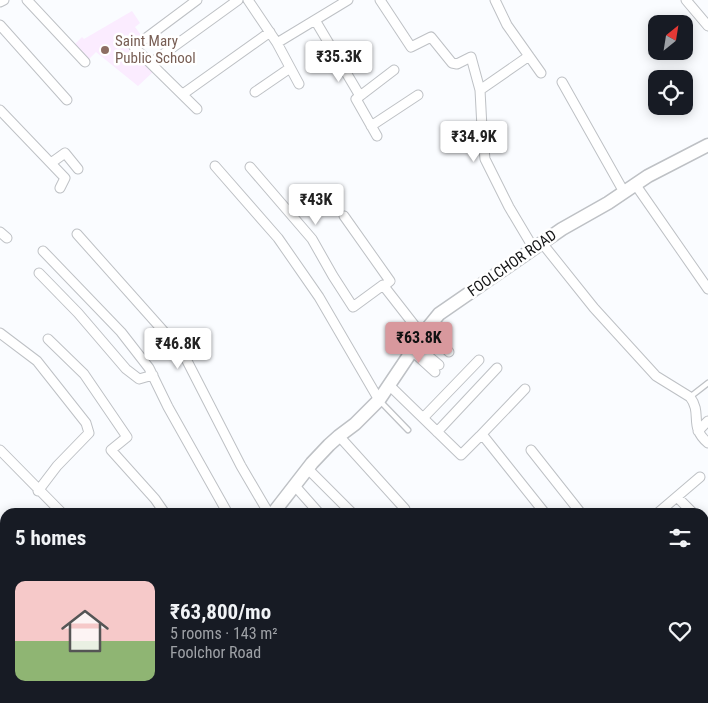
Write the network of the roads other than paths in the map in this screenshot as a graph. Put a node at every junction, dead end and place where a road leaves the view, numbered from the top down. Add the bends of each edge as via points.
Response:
1 (4, 0) edge
2 (27, 0) edge
3 (197, 0) edge
4 (238, 0) edge
5 (248, 0) edge
6 (348, 0) edge
7 (380, 0) edge
8 (495, 0) edge
9 (686, 0) edge
10 (0, 2) edge
11 (315, 20) junction
12 (0, 25) edge
13 (708, 26) edge
14 (270, 32) junction
15 (276, 43) junction
16 (530, 56) junction
17 (85, 62) dead end
18 (151, 63) junction
19 (290, 68) junction
20 (394, 70) dead end
21 (542, 73) dead end
22 (562, 82) dead end
23 (299, 84) dead end
24 (480, 90) junction
25 (255, 92) dead end
26 (183, 94) junction
27 (418, 95) dead end
28 (360, 96) junction
29 (67, 100) dead end
30 (197, 109) dead end
31 (0, 110) edge
32 (371, 126) junction
33 (377, 136) dead end
34 (708, 146) edge
35 (51, 163) junction
36 (215, 166) dead end
37 (250, 167) dead end
38 (78, 169) dead end
39 (635, 184) junction
40 (60, 188) dead end
41 (624, 192) junction
42 (344, 216) dead end
43 (77, 234) dead end
44 (538, 246) junction
45 (43, 251) dead end
46 (39, 273) dead end
47 (384, 286) junction
48 (708, 289) edge
49 (0, 333) edge
50 (48, 339) dead end
51 (419, 340) junction
52 (450, 352) dead end
53 (479, 360) dead end
54 (437, 368) dead end
55 (497, 368) dead end
56 (152, 375) junction
57 (708, 383) edge
58 (389, 385) junction
59 (525, 389) dead end
60 (690, 397) junction
61 (379, 400) junction
62 (423, 418) junction
63 (708, 421) edge
64 (408, 430) dead end
65 (698, 431) junction
66 (437, 432) junction
67 (339, 436) junction
68 (480, 436) junction
69 (708, 443) edge
70 (0, 450) edge
71 (531, 450) dead end
72 (308, 469) junction
73 (700, 478) dead end
74 (295, 486) junction
75 (38, 491) junction
76 (677, 497) junction
77 (56, 508) edge
78 (162, 508) edge
79 (225, 508) edge
80 (272, 508) edge
81 (278, 508) edge
82 (314, 508) edge
83 (346, 508) edge
84 (404, 508) edge
85 (541, 508) edge
86 (577, 508) edge
87 (664, 508) edge
88 (688, 508) edge

1 - 10 street
2 - 17 street
3 - 18 street via 134,46
4 - 18 street
5 - 14 street
6 - 11 street
7 - 24 street via 411,47 432,37 452,63 471,57
8 - 16 street via 507,25
9 - 13 street
11 - 15 street
11 - 28 street
12 - 29 street
14 - 15 street
14 - 26 street
15 - 19 street
16 - 21 street
16 - 24 street
18 - 26 street
19 - 23 street
19 - 25 street
20 - 28 street
22 - 41 street
24 - 44 street via 485,159 509,207
26 - 30 street
27 - 32 street
28 - 32 street via 356,99
31 - 35 street
32 - 33 street
34 - 39 street, FOOLCHOR ROAD
35 - 38 street via 65,153
35 - 40 street via 65,178
36 - 61 street via 278,238 319,297
37 - 47 street via 312,239 353,307
39 - 41 street, FOOLCHOR ROAD
39 - 48 street
41 - 44 street, FOOLCHOR ROAD
42 - 47 street via 390,281
43 - 80 street via 183,353 241,466
44 - 51 street, FOOLCHOR ROAD via 440,314
44 - 60 street via 656,376
45 - 56 street via 121,332
46 - 56 street via 126,369 140,379
47 - 51 street
49 - 75 street via 37,362 86,423 89,433
50 - 78 street via 84,374 127,437 111,450
51 - 52 street
51 - 54 street
51 - 58 street, FOOLCHOR ROAD
53 - 62 street
55 - 66 street
56 - 79 street
57 - 60 lane
58 - 61 street, FOOLCHOR ROAD
58 - 62 street
59 - 68 street
60 - 65 street via 696,405
61 - 64 lane
61 - 67 street, FOOLCHOR ROAD
62 - 66 street
63 - 65 street
65 - 69 street
66 - 68 street via 461,455
67 - 72 street, FOOLCHOR ROAD
67 - 84 street
68 - 85 street via 486,438
70 - 75 street
71 - 86 street
72 - 74 street, FOOLCHOR ROAD
72 - 83 street
73 - 76 street
74 - 81 street, FOOLCHOR ROAD
74 - 82 street
75 - 77 street
76 - 87 street
76 - 88 street

